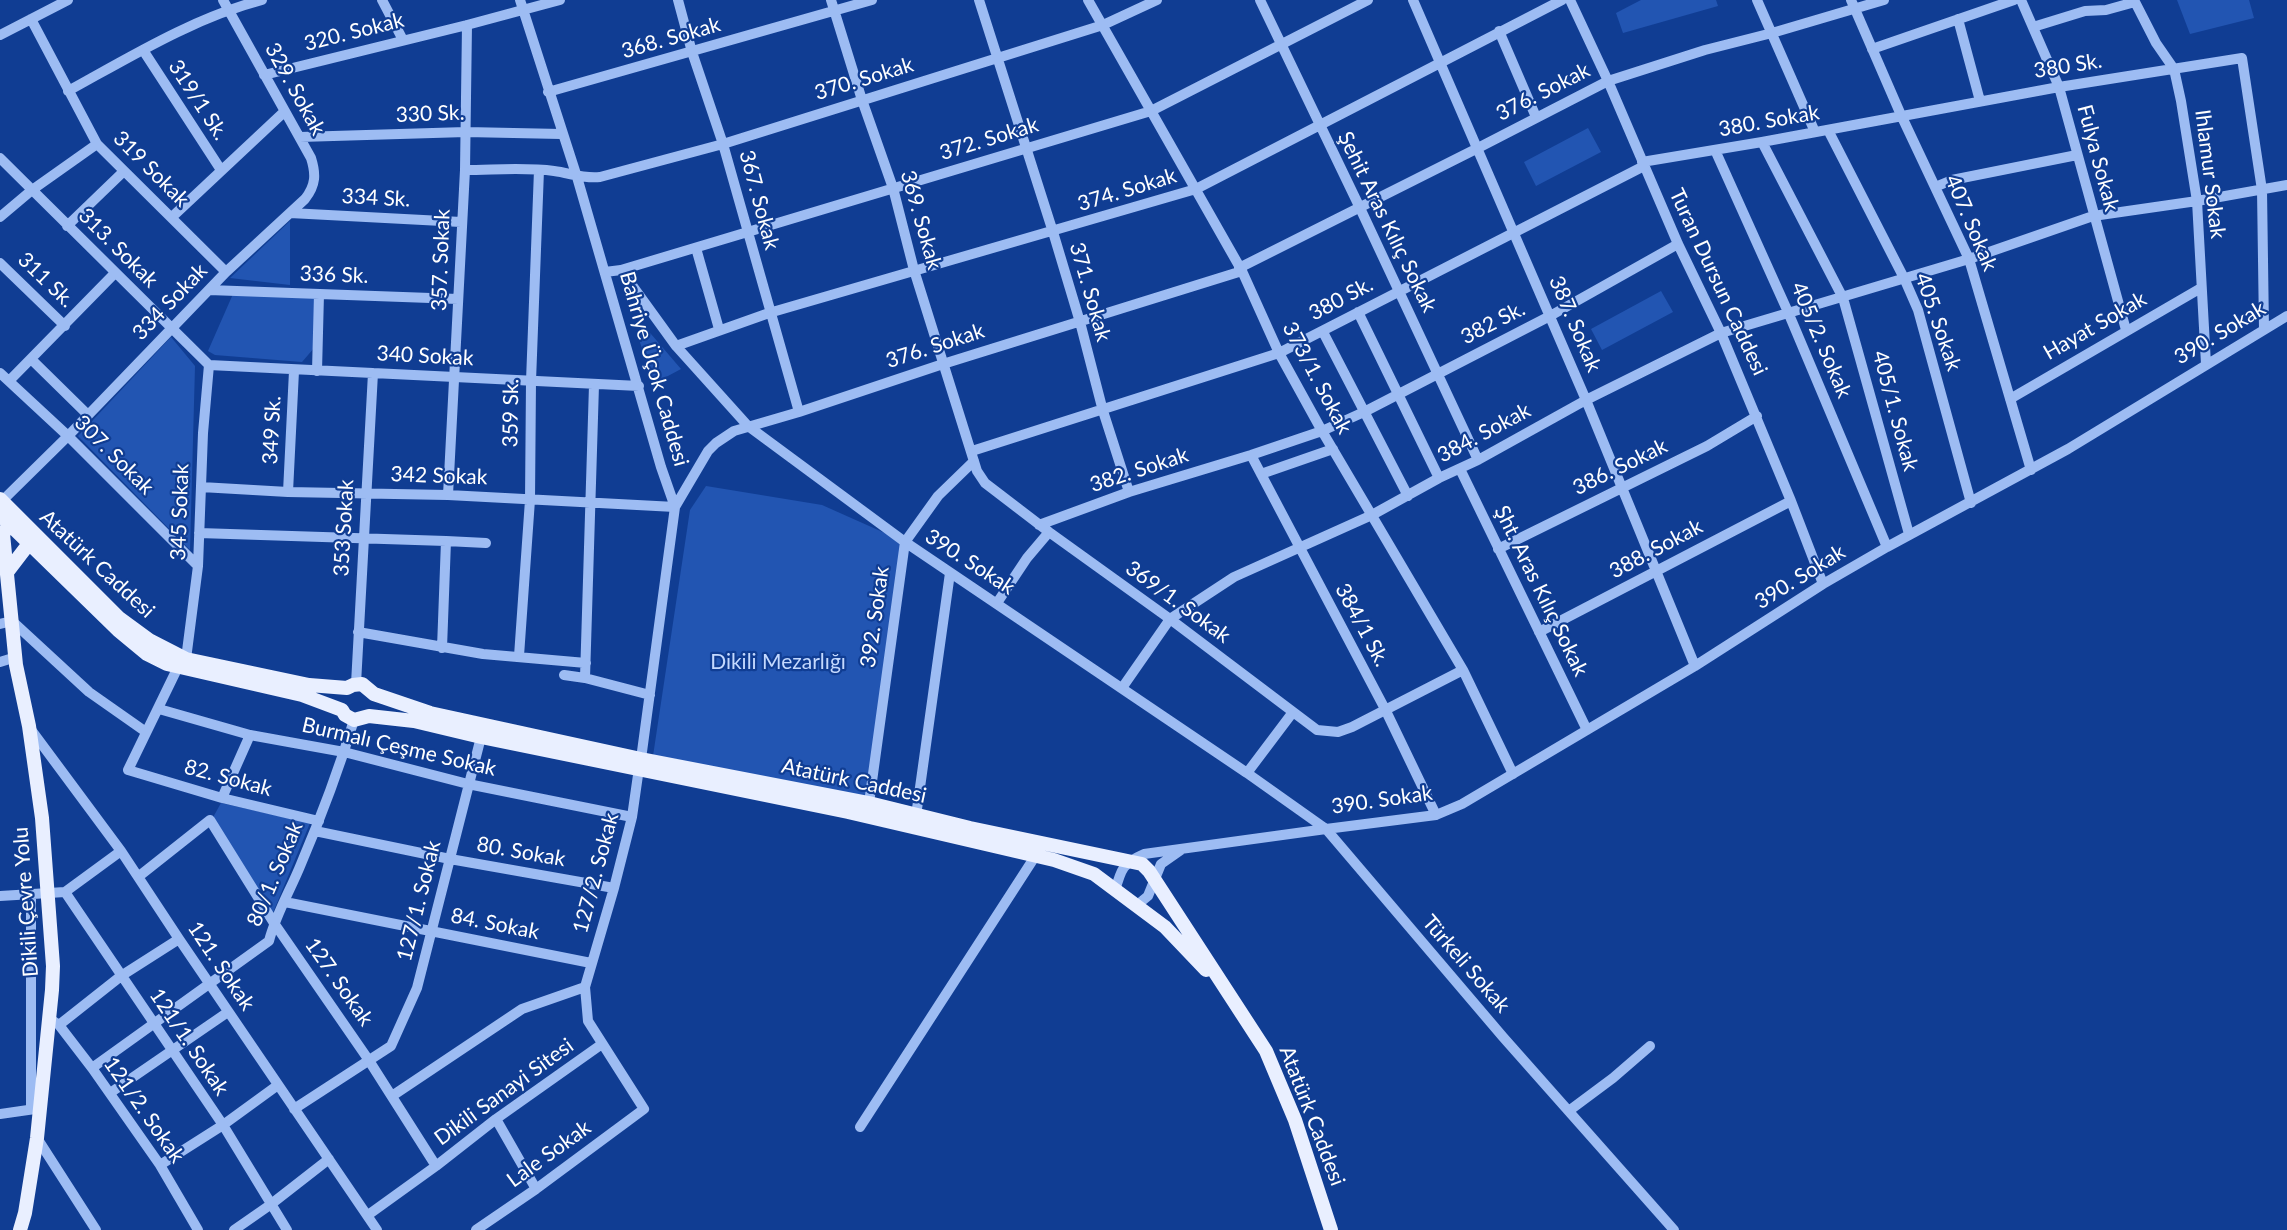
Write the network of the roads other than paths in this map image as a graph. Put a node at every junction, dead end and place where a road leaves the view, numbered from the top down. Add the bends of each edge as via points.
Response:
1 (68, 0) edge
2 (262, 0) edge
3 (382, 0) edge
4 (560, 0) edge
5 (678, 0) edge
6 (831, 0) edge
7 (872, 0) edge
8 (979, 0) edge
9 (1088, 0) edge
10 (1157, 0) edge
11 (1260, 0) edge
12 (1368, 0) edge
13 (1413, 0) edge
14 (1562, 0) edge
15 (1570, 0) edge
16 (1757, 0) edge
17 (1884, 0) edge
18 (2014, 0) edge
19 (2021, 0) edge
20 (2134, 1) edge
21 (225, 4) edge
22 (1853, 4) edge
23 (522, 5) edge
24 (835, 12) junction
25 (31, 19) junction
26 (1958, 19) junction
27 (467, 25) junction
28 (1103, 25) junction
29 (2033, 27) junction
30 (1499, 31) junction
31 (1772, 33) junction
32 (0, 35) edge
33 (403, 40) junction
34 (1281, 44) junction
35 (1872, 49) junction
36 (143, 50) junction
37 (692, 52) junction
38 (998, 58) junction
39 (1439, 63) junction
40 (2174, 69) junction
41 (264, 75) junction
42 (1608, 81) junction
43 (2059, 87) junction
44 (68, 91) junction
45 (548, 92) junction
46 (862, 100) junction
47 (1980, 101) junction
48 (1151, 111) junction
49 (284, 112) junction
50 (1901, 115) junction
51 (1536, 117) junction
52 (1319, 126) junction
53 (1828, 130) junction
54 (466, 132) junction
55 (1815, 132) junction
56 (561, 134) junction
57 (300, 137) junction
58 (1762, 142) junction
59 (97, 144) junction
60 (723, 144) junction
61 (1026, 149) junction
62 (1476, 149) junction
63 (1715, 150) junction
64 (2077, 155) junction
65 (0, 158) edge
66 (1643, 164) junction
67 (221, 170) junction
68 (465, 170) junction
69 (539, 170) junction
70 (123, 172) junction
71 (577, 177) junction
72 (2287, 185) edge
73 (1935, 187) junction
74 (893, 188) junction
75 (1196, 189) junction
76 (32, 190) junction
77 (2262, 190) junction
78 (305, 199) joint
79 (2197, 201) junction
80 (1360, 208) junction
81 (290, 213) junction
82 (2093, 216) junction
83 (0, 217) edge
84 (172, 217) junction
85 (461, 222) junction
86 (67, 226) junction
87 (747, 232) junction
88 (1053, 232) junction
89 (1515, 234) junction
90 (1678, 244) junction
91 (696, 248) junction
92 (1969, 259) junction
93 (0, 263) edge
94 (621, 270) junction
95 (914, 270) junction
96 (1240, 270) junction
97 (226, 272) junction
98 (605, 272) junction
99 (115, 273) junction
100 (1904, 278) junction
101 (2201, 288) junction
102 (208, 290) junction
103 (1399, 291) junction
104 (319, 294) junction
105 (1843, 298) junction
106 (458, 299) junction
107 (1358, 312) junction
108 (1788, 312) junction
109 (769, 313) junction
110 (1550, 316) junction
111 (2287, 316) edge
112 (1080, 322) junction
113 (65, 326) junction
114 (171, 328) junction
115 (719, 329) junction
116 (2126, 330) junction
117 (2264, 330) junction
118 (1323, 332) junction
119 (1721, 333) junction
120 (676, 346) junction
121 (1279, 353) junction
122 (31, 359) junction
123 (943, 364) junction
124 (2206, 364) junction
125 (208, 365) junction
126 (294, 371) junction
127 (317, 371) junction
128 (0, 372) edge
129 (373, 373) junction
130 (1438, 373) junction
131 (455, 378) junction
132 (9, 381) junction
133 (531, 381) junction
134 (594, 385) junction
135 (639, 386) junction
136 (1397, 394) junction
137 (2010, 399) junction
138 (1586, 400) junction
139 (1103, 411) junction
140 (799, 412) junction
141 (1364, 412) junction
142 (88, 416) junction
143 (1757, 417) junction
144 (748, 426) junction
145 (1322, 430) junction
146 (68, 436) junction
147 (1333, 448) junction
148 (1251, 455) junction
149 (973, 456) junction
150 (1478, 460) junction
151 (1460, 469) junction
152 (2031, 470) junction
153 (1261, 474) junction
154 (1440, 478) junction
155 (201, 487) junction
156 (1622, 488) junction
157 (288, 492) junction
158 (1130, 492) junction
159 (366, 493) junction
160 (448, 495) junction
161 (1408, 496) junction
162 (530, 500) junction
163 (1791, 501) junction
164 (591, 503) junction
165 (1971, 503) junction
166 (675, 507) junction
167 (5, 511) edge
168 (1372, 515) junction
169 (1039, 525) junction
170 (1049, 532) junction
171 (199, 533) junction
172 (1909, 534) junction
173 (363, 537) junction
174 (32, 539) junction
175 (446, 542) junction
176 (905, 542) junction
177 (486, 543) dead end
178 (1887, 547) junction
179 (1299, 548) junction
180 (1498, 549) junction
181 (198, 566) junction
182 (8, 571) junction
183 (1656, 571) junction
184 (950, 573) junction
185 (1823, 585) junction
186 (997, 603) junction
187 (1170, 620) junction
188 (6, 622) edge
189 (358, 632) junction
190 (1539, 632) junction
191 (442, 648) junction
192 (519, 656) junction
193 (16, 657) junction
194 (0, 662) edge
195 (182, 663) junction
196 (586, 663) junction
197 (1695, 666) junction
198 (1462, 670) junction
199 (564, 675) dead end
200 (585, 678) junction
201 (352, 686) junction
202 (1122, 688) junction
203 (374, 694) junction
204 (650, 695) junction
205 (159, 709) junction
206 (1385, 709) junction
207 (342, 710) junction
208 (1293, 712) junction
209 (369, 716) junction
210 (354, 720) junction
211 (29, 726) junction
212 (1587, 730) junction
213 (146, 732) junction
214 (250, 735) junction
215 (481, 737) junction
216 (344, 752) junction
217 (640, 763) junction
218 (128, 770) joint
219 (1247, 773) junction
220 (1513, 774) junction
221 (468, 784) junction
222 (222, 798) junction
223 (869, 803) junction
224 (1436, 814) junction
225 (916, 816) junction
226 (632, 817) junction
227 (317, 826) junction
228 (1326, 829) junction
229 (1184, 848) junction
230 (122, 850) junction
231 (1036, 855) junction
232 (450, 859) junction
233 (1128, 861) junction
234 (138, 877) junction
235 (1155, 880) junction
236 (614, 888) junction
237 (1114, 891) junction
238 (49, 892) junction
239 (65, 892) junction
240 (31, 894) junction
241 (0, 896) edge
242 (285, 902) junction
243 (1137, 906) junction
244 (274, 923) junction
245 (432, 931) junction
246 (179, 939) junction
247 (591, 963) junction
248 (121, 976) junction
249 (209, 984) junction
250 (585, 987) junction
251 (228, 1012) junction
252 (1246, 1021) junction
253 (54, 1022) junction
254 (152, 1023) junction
255 (602, 1044) junction
256 (1650, 1046) dead end
257 (171, 1050) junction
258 (368, 1059) junction
259 (92, 1068) junction
260 (278, 1085) junction
261 (110, 1094) junction
262 (392, 1096) junction
263 (35, 1109) junction
264 (294, 1109) junction
265 (644, 1109) joint
266 (1570, 1110) junction
267 (0, 1114) edge
268 (496, 1119) junction
269 (222, 1125) junction
270 (860, 1127) dead end
271 (37, 1138) junction
272 (329, 1159) junction
273 (160, 1165) junction
274 (436, 1166) junction
275 (536, 1189) junction
276 (270, 1205) junction
277 (368, 1215) junction
278 (20, 1230) edge
279 (96, 1230) edge
280 (198, 1230) edge
281 (234, 1230) edge
282 (287, 1230) edge
283 (377, 1230) edge
284 (476, 1230) edge
285 (1331, 1230) edge
286 (1674, 1230) edge

1 - 25 street
2 - 21 street
3 - 33 street
4 - 23 street, 320. Sokak
5 - 37 street, 367. Sokak
6 - 24 street, 369. Sokak
7 - 24 street, 368. Sokak
8 - 38 street, 371. Sokak
9 - 28 street, 373/1. Sokak
10 - 28 street, 370. Sokak
11 - 34 street, Şehit Aras Kılıç Sokak
12 - 34 street, 372. Sokak
13 - 39 street, 387. Sokak
14 - 30 street, 374. Sokak
15 - 42 street, Turan Dursun Caddesi
16 - 31 street
17 - 22 street, 376. Sokak
18 - 26 street
19 - 29 street, Fulya Sokak
20 - 29 street
20 - 40 street, Ihlamur Sokak
21 - 36 street
21 - 41 street, 329. Sokak
22 - 31 street, 376. Sokak
22 - 35 street, 407. Sokak
23 - 27 street, 320. Sokak
23 - 45 street, Bahriye Üçok Caddesi
24 - 37 street, 368. Sokak
24 - 46 street, 369. Sokak
25 - 32 street
25 - 44 street, 319 Sokak
26 - 35 street
26 - 47 street
27 - 33 street, 320. Sokak
27 - 54 street, 357. Sokak
28 - 38 street, 370. Sokak
28 - 48 street, 373/1. Sokak
29 - 43 street, Fulya Sokak
30 - 39 street, 374. Sokak
30 - 51 street
31 - 42 street, 376. Sokak
31 - 55 street
33 - 41 street, 320. Sokak
34 - 48 street, 372. Sokak
34 - 52 street, Şehit Aras Kılıç Sokak
35 - 50 street, 407. Sokak
36 - 44 street
36 - 67 street, 319/1 Sk.
37 - 45 street, 368. Sokak
37 - 60 street, 367. Sokak
38 - 46 street, 370. Sokak
38 - 61 street, 371. Sokak
39 - 52 street, 374. Sokak
39 - 62 street, 387. Sokak
40 - 43 street, 380 Sk.
40 - 77 street, 380 Sk. via 2242,58
40 - 79 street, Ihlamur Sokak
41 - 49 street, 329. Sokak
42 - 51 street, 376. Sokak
42 - 66 street, Turan Dursun Caddesi
43 - 47 street, 380 Sk.
43 - 64 street, Fulya Sokak
44 - 59 street, 319 Sokak
45 - 56 street, Bahriye Üçok Caddesi
46 - 60 street, 370. Sokak
46 - 74 street, 369. Sokak
47 - 50 street, 380 Sk.
48 - 61 street, 372. Sokak
48 - 75 street, 373/1. Sokak
49 - 57 street, 329. Sokak
49 - 67 street
50 - 53 street, 380. Sokak
50 - 73 street, 407. Sokak
51 - 62 street, 376. Sokak
52 - 75 street, 374. Sokak
52 - 80 street, Şehit Aras Kılıç Sokak
53 - 55 street, 380. Sokak
53 - 100 street, 405. Sokak
54 - 56 street, 330 Sk.
54 - 57 street, 330 Sk.
54 - 68 street, 357. Sokak
55 - 58 street, 380. Sokak
56 - 71 street, Bahriye Üçok Caddesi
57 - 78 street, 329. Sokak via 315,177
58 - 63 street, 380. Sokak
58 - 105 street, 405/1. Sokak
59 - 70 street, 319 Sokak
59 - 76 street
60 - 71 street, 370. Sokak via 600,177
60 - 87 street, 367. Sokak
61 - 74 street, 372. Sokak
61 - 88 street, 371. Sokak
62 - 80 street, 376. Sokak
62 - 89 street, 387. Sokak
63 - 66 street, 380. Sokak
63 - 108 street, 405/2. Sokak
64 - 73 street via 1952,180
64 - 82 street, Fulya Sokak
65 - 76 street, 313. Sokak
66 - 89 street, 380 Sk.
66 - 90 street, Turan Dursun Caddesi
67 - 84 street
68 - 69 street, 370. Sokak
68 - 85 street, 357. Sokak
69 - 71 street, 370. Sokak
69 - 133 street, 359 Sk.
70 - 84 street, 319 Sokak
70 - 86 street
71 - 98 street, Bahriye Üçok Caddesi
72 - 77 street, 384. Sokak
73 - 92 street, 407. Sokak
74 - 87 street, 372. Sokak
74 - 95 street, 369. Sokak
75 - 88 street, 374. Sokak
75 - 96 street, 373/1. Sokak
76 - 83 street
76 - 86 street, 313. Sokak
77 - 79 street, 384. Sokak
77 - 117 street
78 - 81 street, 334 Sokak
79 - 82 street, 384. Sokak
79 - 101 street, Ihlamur Sokak
80 - 96 street, 376. Sokak
80 - 103 street, Şehit Aras Kılıç Sokak
81 - 85 street, 334 Sk.
81 - 97 street, 334 Sokak
82 - 92 street, 384. Sokak
82 - 116 street, Fulya Sokak
84 - 97 street, 319 Sokak
85 - 106 street, 357. Sokak
86 - 99 street, 313. Sokak
87 - 91 street, 372. Sokak
87 - 109 street, 367. Sokak
88 - 95 street, 374. Sokak
88 - 112 street, 371. Sokak
89 - 103 street, 380 Sk.
89 - 110 street, 387. Sokak
90 - 110 street, 382 Sk.
90 - 119 street, Turan Dursun Caddesi
91 - 94 street, 372. Sokak
91 - 115 street
92 - 100 street, 384. Sokak
92 - 137 street, 407. Sokak
93 - 113 street, 311 Sk.
94 - 98 street, 372. Sokak
94 - 120 street, 390. Sokak
95 - 109 street, 374. Sokak
95 - 123 street, 369. Sokak
96 - 112 street, 376. Sokak
96 - 121 street, 373/1. Sokak
97 - 102 street, 334 Sokak
98 - 135 street, Bahriye Üçok Caddesi
99 - 113 street
99 - 114 street, 313. Sokak
100 - 105 street, 384. Sokak
100 - 165 street, 405. Sokak via 1918,310
101 - 116 street, Hayat Sokak
101 - 124 street, Ihlamur Sokak
102 - 104 street, 336 Sk.
102 - 114 street, 334 Sokak
103 - 107 street, 380 Sk.
103 - 130 street, Şehit Aras Kılıç Sokak
104 - 106 street, 336 Sk.
104 - 127 street
105 - 108 street, 384. Sokak
105 - 172 street, 405/1. Sokak
106 - 131 street, 357. Sokak
107 - 118 street, 380 Sk.
107 - 136 street
108 - 119 street, 384. Sokak
108 - 178 street, 405/2. Sokak
109 - 115 street, 374. Sokak
109 - 140 street, 367. Sokak
110 - 130 street, 382 Sk.
110 - 138 street, 387. Sokak
111 - 117 street, 390. Sokak
112 - 123 street, 376. Sokak
112 - 139 street, 371. Sokak
113 - 122 street
114 - 125 street, 313. Sokak
114 - 142 street, 334 Sokak
115 - 120 street, 374. Sokak
116 - 137 street, Hayat Sokak
117 - 124 street, 390. Sokak
118 - 121 street, 380 Sk.
118 - 141 street
119 - 138 street, 384. Sokak
119 - 143 street, Turan Dursun Caddesi
120 - 144 street, 390. Sokak
121 - 139 street, 380 Sk.
121 - 145 street, 373/1. Sokak
122 - 132 street
122 - 142 street
123 - 140 street, 376. Sokak
123 - 149 street, 369. Sokak
124 - 152 street, 390. Sokak
125 - 126 street, 340 Sokak
125 - 155 street, 345 Sokak
126 - 127 street, 340 Sokak
126 - 157 street, 349 Sk.
127 - 129 street, 340 Sokak
128 - 132 street, 307. Sokak
129 - 131 street, 340 Sokak
129 - 159 street, 353 Sokak
130 - 136 street, 382 Sk.
130 - 150 street, Şehit Aras Kılıç Sokak
131 - 133 street, 340 Sokak
131 - 160 street, 357. Sokak
132 - 146 street, 307. Sokak
133 - 134 street, 340 Sokak
133 - 162 street, 359 Sk.
134 - 135 street, 340 Sokak
134 - 164 street
135 - 166 street, Bahriye Üçok Caddesi
136 - 141 street, 382 Sk.
136 - 154 street
137 - 152 street, 407. Sokak
138 - 150 street, 384. Sokak
138 - 156 street, 387. Sokak
139 - 149 street, 380 Sk.
139 - 158 street, 371. Sokak
140 - 144 street, 376. Sokak
141 - 145 street, 382 Sk.
141 - 161 street
142 - 146 street, 334 Sokak
143 - 156 street, 386. Sokak
143 - 163 street, Turan Dursun Caddesi
144 - 166 street, 376. Sokak via 726,435 708,451
144 - 176 street, 390. Sokak
145 - 147 street, 373/1. Sokak
145 - 148 street, 382. Sokak
146 - 167 street, 334 Sokak
146 - 181 street, 307. Sokak
147 - 153 street
147 - 168 street, 373/1. Sokak
148 - 153 street, 384/1 Sk.
148 - 158 street, 382. Sokak
149 - 169 street, 369/1. Sokak via 980,478
149 - 176 street, 392. Sokak
150 - 151 street, 384. Sokak
151 - 154 street, 384. Sokak
151 - 180 street, Şht. Aras Kılıç Sokak
152 - 165 street, 390. Sokak
153 - 179 street, 384/1 Sk.
154 - 161 street, 384. Sokak
155 - 157 street, 342 Sokak
155 - 171 street, 345 Sokak
156 - 180 street, 386. Sokak
156 - 183 street, 387. Sokak
157 - 159 street, 342 Sokak
158 - 169 street, 382. Sokak
159 - 160 street, 342 Sokak
159 - 173 street, 353 Sokak
160 - 162 street, 342 Sokak
161 - 168 street, 384. Sokak
162 - 164 street, 342 Sokak
162 - 192 street, 359 Sk.
163 - 183 street, 388. Sokak
163 - 185 street, Turan Dursun Caddesi
164 - 166 street, 342 Sokak
164 - 196 street
165 - 172 street, 390. Sokak
166 - 204 street, Bahriye Üçok Caddesi
167 - 174 main road, Atatürk Caddesi
167 - 182 main road, Dikili Çevre Yolu via 3,534
168 - 179 street, 384. Sokak
168 - 198 street, 373/1. Sokak
169 - 170 street, 369/1. Sokak
170 - 186 street
170 - 187 street, 369/1. Sokak
171 - 173 street
171 - 181 street, 345 Sokak
172 - 178 street, 390. Sokak
173 - 175 street
173 - 189 street, 353 Sokak
174 - 182 main road
174 - 195 main road, Atatürk Caddesi via 119,618
175 - 177 street
175 - 191 street
176 - 184 street, 390. Sokak
176 - 223 street, 392. Sokak
178 - 185 street, 390. Sokak
179 - 187 street, 384. Sokak via 1234,577
179 - 206 street, 384/1 Sk.
180 - 190 street, Şht. Aras Kılıç Sokak
181 - 195 street, 345 Sokak
182 - 188 main road, Dikili Çevre Yolu
183 - 190 street, 388. Sokak
183 - 197 street, 387. Sokak
184 - 186 street, 390. Sokak
184 - 225 street
185 - 197 street, 390. Sokak
186 - 202 street, 390. Sokak
187 - 202 street, 384. Sokak
187 - 208 street, 369/1. Sokak
188 - 193 main road, Dikili Çevre Yolu
188 - 213 street via 88,692
189 - 191 street
189 - 201 street, 353 Sokak
190 - 212 street, Şht. Aras Kılıç Sokak
191 - 192 street
192 - 196 street
193 - 194 street
193 - 211 main road, Dikili Çevre Yolu
195 - 201 main road, Atatürk Caddesi via 309,685
195 - 205 street, 345 Sokak
195 - 207 main road, Atatürk Caddesi via 302,694
196 - 200 street
197 - 212 street, 390. Sokak
198 - 206 street, 369/1. Sokak
198 - 220 street, 373/1. Sokak
199 - 200 street
200 - 204 street
201 - 203 main road, Atatürk Caddesi via 366,686
201 - 207 main road via 341,696
202 - 219 street, 390. Sokak
203 - 209 main road via 375,708
203 - 217 main road, Atatürk Caddesi via 430,713
204 - 217 street, Bahriye Üçok Caddesi
205 - 213 street, 345 Sokak
205 - 214 street, Burmalı Çeşme Sokak
206 - 208 street, 369/1. Sokak via 1338,732 1317,730
206 - 224 street, 384/1 Sk.
207 - 210 main road, Atatürk Caddesi
208 - 219 street
209 - 210 main road, Atatürk Caddesi
209 - 215 main road, Atatürk Caddesi via 414,721
210 - 216 street, 80/1. Sokak
211 - 230 street, 121. Sokak
211 - 238 main road, Dikili Çevre Yolu
212 - 220 street, 390. Sokak
213 - 218 street, 345 Sokak
214 - 216 street, Burmalı Çeşme Sokak
214 - 222 street
215 - 217 main road, Atatürk Caddesi
215 - 221 street, 127/1. Sokak
216 - 221 street, Burmalı Çeşme Sokak
216 - 227 street, 80/1. Sokak
217 - 223 main road, Atatürk Caddesi
217 - 226 street, 127/2. Sokak
217 - 231 main road, Atatürk Caddesi
218 - 222 street, 82. Sokak
219 - 228 street, 390. Sokak
220 - 224 street, 390. Sokak via 1462,804
221 - 226 street, Burmalı Çeşme Sokak
221 - 232 street, 127/1. Sokak
222 - 227 street, 82. Sokak
223 - 225 main road, Atatürk Caddesi
224 - 228 street, 390. Sokak
225 - 233 main road, Atatürk Caddesi
226 - 236 street, 127/2. Sokak
227 - 232 street, 80. Sokak
227 - 242 street, 80/1. Sokak
228 - 229 street
228 - 266 street, Türkeli Sokak
229 - 233 street via 1144,854
229 - 235 street via 1161,864
230 - 234 street, 121. Sokak
230 - 239 street
231 - 237 main road, Atatürk Caddesi via 1094,874
231 - 270 street
232 - 236 street, 80. Sokak
232 - 245 street, 127/1. Sokak
233 - 235 main road, Atatürk Caddesi via 1142,864
233 - 237 street
234 - 244 street, 127. Sokak via 210,820
234 - 246 street, 121. Sokak
235 - 243 street via 1148,896
235 - 252 main road, Atatürk Caddesi
236 - 247 street, 127/2. Sokak
237 - 243 main road, Atatürk Caddesi
238 - 239 street
238 - 240 street
238 - 253 main road, Dikili Çevre Yolu
239 - 248 street, 121/1. Sokak
240 - 241 street
240 - 263 street
242 - 244 street, 80/1. Sokak
242 - 245 street, 84. Sokak
243 - 252 main road, Atatürk Caddesi via 1165,927 1215,980
244 - 249 street, 80/1. Sokak via 269,941
244 - 258 street, 127. Sokak
245 - 247 street, 84. Sokak
245 - 258 street, 127/1. Sokak via 417,988 391,1046
246 - 248 street
246 - 249 street, 121. Sokak
247 - 250 street, 127/2. Sokak
248 - 253 street
248 - 254 street, 121/1. Sokak
249 - 251 street, 121. Sokak
249 - 254 street, 80/1. Sokak
250 - 255 street, 127/2. Sokak via 588,1021
250 - 262 street via 522,1009
251 - 257 street
251 - 260 street, 121. Sokak
252 - 285 main road, Atatürk Caddesi via 1281,1082
253 - 259 street, 121/2. Sokak
253 - 263 main road, Dikili Çevre Yolu
254 - 257 street, 121/1. Sokak
254 - 259 street, 80/1. Sokak
255 - 265 street, Dikili Sanayi Sitesi
255 - 268 street, Dikili Sanayi Sitesi
256 - 266 street
257 - 261 street
257 - 269 street, 121/1. Sokak
258 - 262 street, 127. Sokak
258 - 264 street, 127/1. Sokak
259 - 261 street, 121/2. Sokak
260 - 264 street, 121. Sokak
260 - 269 street
261 - 273 street, 121/2. Sokak
262 - 274 street, 127. Sokak
263 - 267 street
263 - 271 main road, Dikili Çevre Yolu
264 - 272 street, 121. Sokak
265 - 275 street, Lale Sokak
266 - 286 street, Türkeli Sokak
268 - 274 street, Dikili Sanayi Sitesi
268 - 275 street
269 - 273 street
269 - 276 street, 121/1. Sokak
271 - 278 main road, Dikili Çevre Yolu
271 - 279 street
272 - 276 street
272 - 277 street, 121. Sokak
273 - 280 street, 121/2. Sokak
274 - 277 street, Dikili Sanayi Sitesi
275 - 284 street, Lale Sokak
276 - 281 street
276 - 282 street, 121/1. Sokak
277 - 283 street, 121. Sokak

